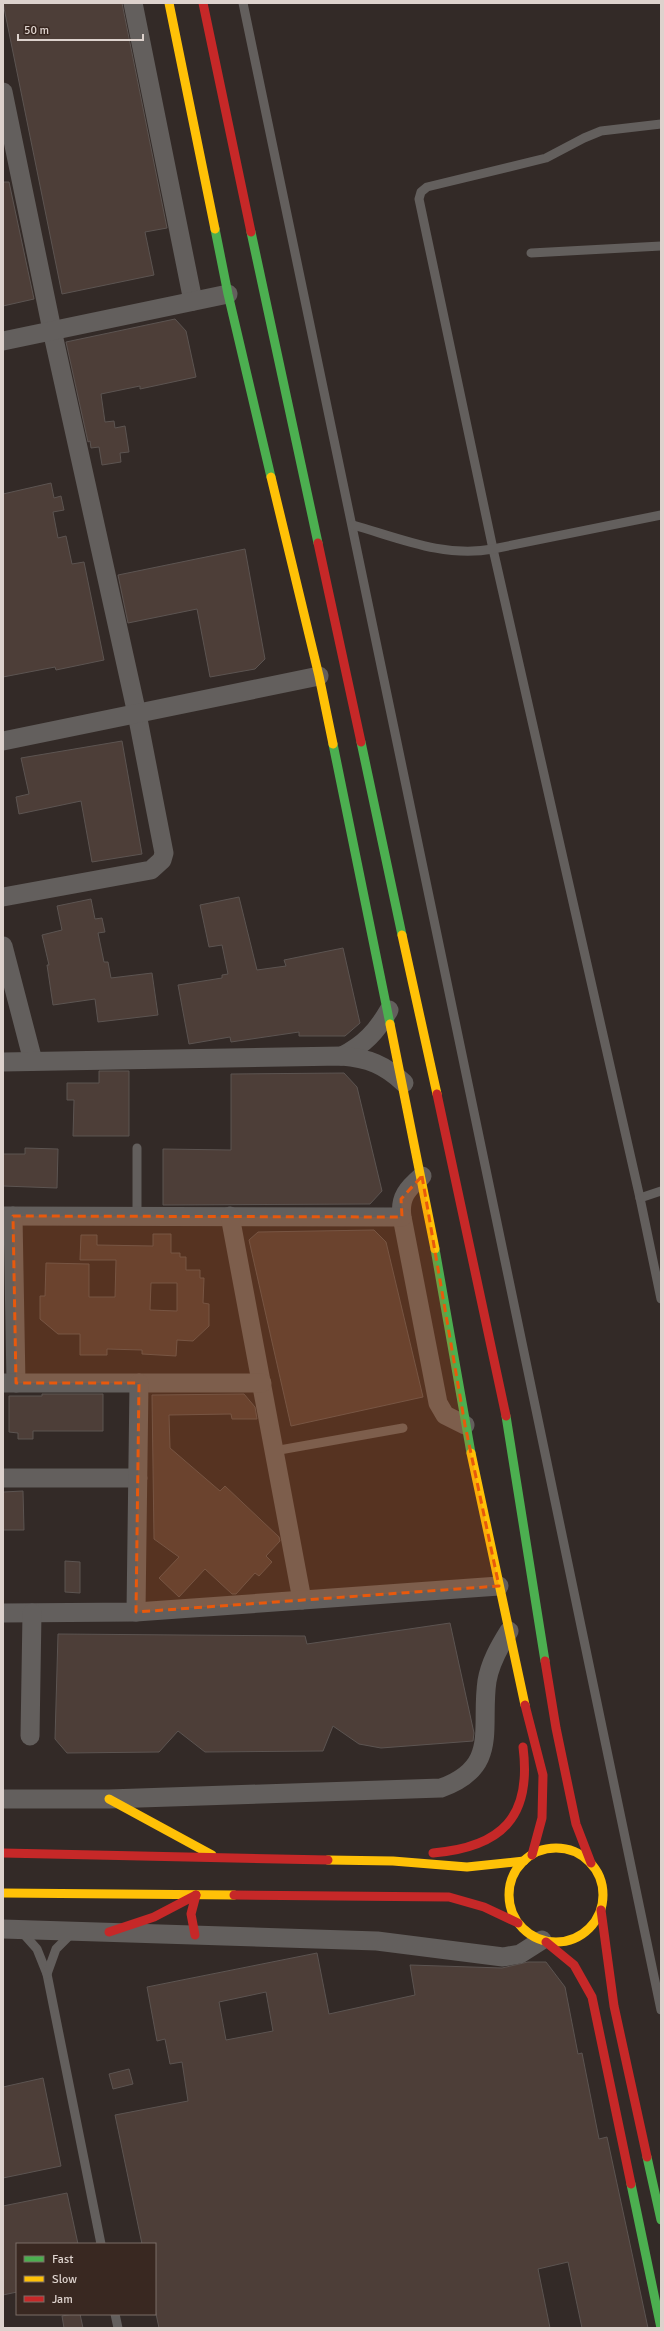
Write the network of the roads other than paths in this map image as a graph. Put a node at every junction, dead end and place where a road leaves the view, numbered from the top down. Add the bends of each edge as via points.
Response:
1 (133, 3) edge
2 (169, 3) edge
3 (203, 3) edge
4 (243, 3) edge
5 (3, 92) edge
6 (661, 124) edge
7 (661, 246) edge
8 (531, 253) dead end
9 (228, 294) junction
10 (193, 301) junction
11 (52, 330) junction
12 (3, 341) edge
13 (661, 515) edge
14 (353, 525) junction
15 (493, 549) junction
16 (319, 676) junction
17 (137, 714) junction
18 (3, 741) edge
19 (3, 897) edge
20 (3, 946) edge
21 (389, 1010) junction
22 (342, 1056) junction
23 (33, 1061) junction
24 (3, 1062) edge
25 (404, 1083) junction
26 (137, 1148) dead end
27 (422, 1176) junction
28 (661, 1191) edge
29 (640, 1198) junction
30 (8, 1216) edge
31 (137, 1216) junction
32 (230, 1216) junction
33 (402, 1216) junction
34 (661, 1299) edge
35 (139, 1383) junction
36 (262, 1383) junction
37 (9, 1384) edge
38 (465, 1425) junction
39 (403, 1428) dead end
40 (274, 1451) junction
41 (3, 1478) edge
42 (138, 1478) junction
43 (499, 1586) junction
44 (302, 1600) junction
45 (136, 1612) junction
46 (3, 1613) edge
47 (32, 1613) junction
48 (508, 1631) junction
49 (516, 1670) junction
50 (512, 1694) dead end
51 (30, 1736) dead end
52 (521, 1736) dead end
53 (3, 1799) edge
54 (109, 1799) junction
55 (3, 1853) edge
56 (532, 1855) junction
57 (215, 1856) junction
58 (393, 1861) junction
59 (524, 1861) junction
60 (591, 1863) junction
61 (3, 1893) edge
62 (196, 1895) junction
63 (601, 1910) junction
64 (518, 1923) junction
65 (11, 1929) edge
66 (75, 1931) junction
67 (109, 1932) junction
68 (195, 1935) junction
69 (544, 1941) junction
70 (47, 1974) junction
71 (661, 2010) edge
72 (661, 2220) edge
73 (101, 2243) edge
74 (115, 2315) edge
75 (118, 2328) edge
76 (661, 2328) edge

1 - 10 street
2 - 9 main road
3 - 60 main road via 502,1397 556,1728 576,1824
4 - 14 lane
5 - 11 street
6 - 15 lane via 593,134 546,158 427,187 419,195
7 - 8 lane
9 - 10 street
9 - 16 main road
10 - 11 street
11 - 12 street
11 - 17 street
13 - 15 lane
14 - 15 lane via 438,550 465,552
14 - 71 lane
15 - 29 lane
16 - 17 street
16 - 21 main road
17 - 18 street
17 - 19 street via 164,846 162,860 151,870
20 - 23 street
21 - 22 street via 371,1036 359,1047
21 - 25 main road
22 - 23 street
22 - 25 street via 377,1063 392,1071
23 - 24 street
25 - 27 main road
26 - 31 lane
27 - 33 street via 404,1193 400,1206
27 - 38 main road
28 - 29 lane
29 - 34 lane
30 - 31 street
30 - 37 street
31 - 32 street
32 - 33 street
32 - 36 street
33 - 38 street via 438,1404 445,1415
35 - 36 street
35 - 37 street
35 - 42 street
36 - 40 street
38 - 43 main road
39 - 40 lane
40 - 44 street
41 - 42 street
42 - 45 street
43 - 44 street
43 - 48 main road
44 - 45 street
45 - 47 street
46 - 47 street
47 - 51 street
48 - 49 main road
48 - 54 street via 490,1666 484,1746 476,1764 452,1784 430,1790
49 - 50 main road
49 - 56 main road via 543,1776 542,1818
52 - 58 main road via 528,1765 527,1779 521,1804 505,1828 492,1839 462,1851 416,1854
53 - 54 street
54 - 57 main road
55 - 57 main road
56 - 59 main road
56 - 60 main road via 547,1849 563,1849 578,1854
57 - 58 main road
58 - 59 main road via 467,1867
59 - 64 main road via 514,1874 509,1890 511,1907
60 - 63 main road via 602,1886 604,1898
61 - 62 main road
62 - 64 main road via 449,1897 499,1911
62 - 67 main road via 157,1916
62 - 68 main road via 191,1914
63 - 69 main road via 595,1923 573,1940 560,1943
63 - 72 main road via 611,1992
64 - 69 main road via 528,1934
65 - 66 street
65 - 70 lane via 37,1949
66 - 67 street
66 - 70 lane via 56,1949
67 - 68 street
68 - 69 street via 377,1941 503,1957 520,1954
69 - 76 main road via 566,1956 577,1968 592,1997
70 - 73 lane
74 - 75 lane

